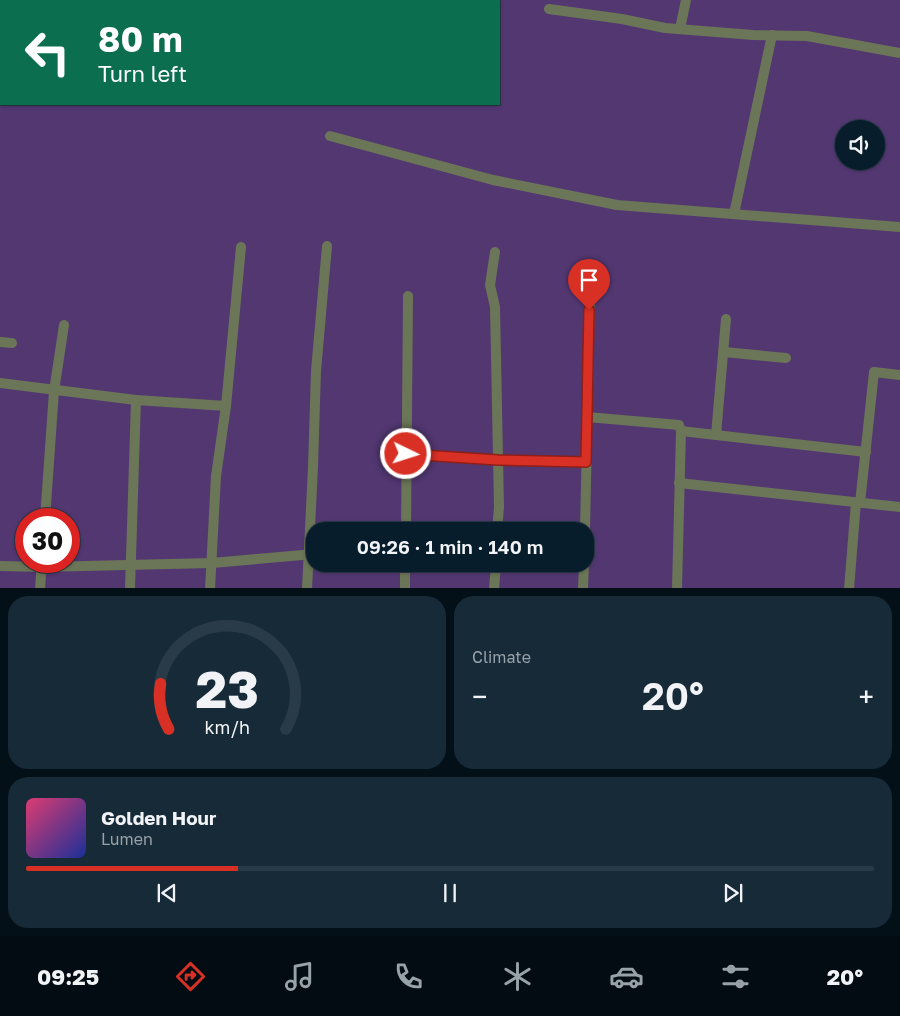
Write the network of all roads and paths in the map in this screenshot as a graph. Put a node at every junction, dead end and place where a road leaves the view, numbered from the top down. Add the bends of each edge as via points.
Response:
1 (686, 0) edge
2 (548, 9) dead end
3 (680, 29) junction
4 (772, 35) junction
5 (900, 53) edge
6 (330, 136) dead end
7 (734, 214) junction
8 (900, 226) edge
9 (327, 246) dead end
10 (241, 247) dead end
11 (495, 252) dead end
12 (590, 292) dead end
13 (408, 296) dead end
14 (726, 319) dead end
15 (64, 325) dead end
16 (0, 342) edge
17 (12, 343) dead end
18 (724, 352) junction
19 (786, 358) dead end
20 (900, 374) edge
21 (0, 383) edge
22 (54, 391) junction
23 (136, 400) junction
24 (226, 406) junction
25 (587, 418) junction
26 (681, 431) junction
27 (716, 435) junction
28 (866, 452) junction
29 (406, 454) junction
30 (498, 460) junction
31 (586, 462) junction
32 (679, 483) junction
33 (858, 502) junction
34 (900, 507) edge
35 (46, 508) edge
36 (313, 522) edge
37 (406, 522) edge
38 (497, 522) edge
39 (585, 522) edge
40 (306, 555) edge
41 (212, 563) junction
42 (80, 564) edge
43 (15, 565) edge
44 (131, 565) junction
45 (0, 566) edge
46 (309, 572) edge
47 (405, 572) edge
48 (495, 572) edge
49 (584, 572) edge
50 (41, 573) edge
51 (40, 588) edge
52 (130, 588) edge
53 (210, 588) edge
54 (307, 588) edge
55 (405, 588) edge
56 (494, 588) edge
57 (583, 588) edge
58 (677, 588) edge
59 (848, 588) edge

1 - 3 street
2 - 3 street
3 - 4 street
4 - 5 street via 807,36
4 - 7 street
6 - 7 street via 493,180 617,205
7 - 8 street
9 - 36 street via 316,371
10 - 24 street
11 - 30 street via 490,285 495,307
12 - 25 street
13 - 29 street
14 - 18 street
15 - 22 street
16 - 17 street
18 - 19 street
18 - 27 street
20 - 28 street via 874,372
21 - 22 street
22 - 23 street
22 - 35 street
23 - 24 street
23 - 44 street
24 - 41 street via 216,476
25 - 26 street via 679,425
25 - 31 street
26 - 27 street
26 - 32 street
27 - 28 street
28 - 33 street
29 - 30 street
29 - 37 street
30 - 31 street
30 - 38 street
31 - 39 street
32 - 33 street
32 - 58 street
33 - 34 street
33 - 59 street
40 - 41 street
41 - 44 street
41 - 53 street
42 - 44 street
43 - 45 street
44 - 52 street
46 - 54 street
47 - 55 street
48 - 56 street
49 - 57 street
50 - 51 street

